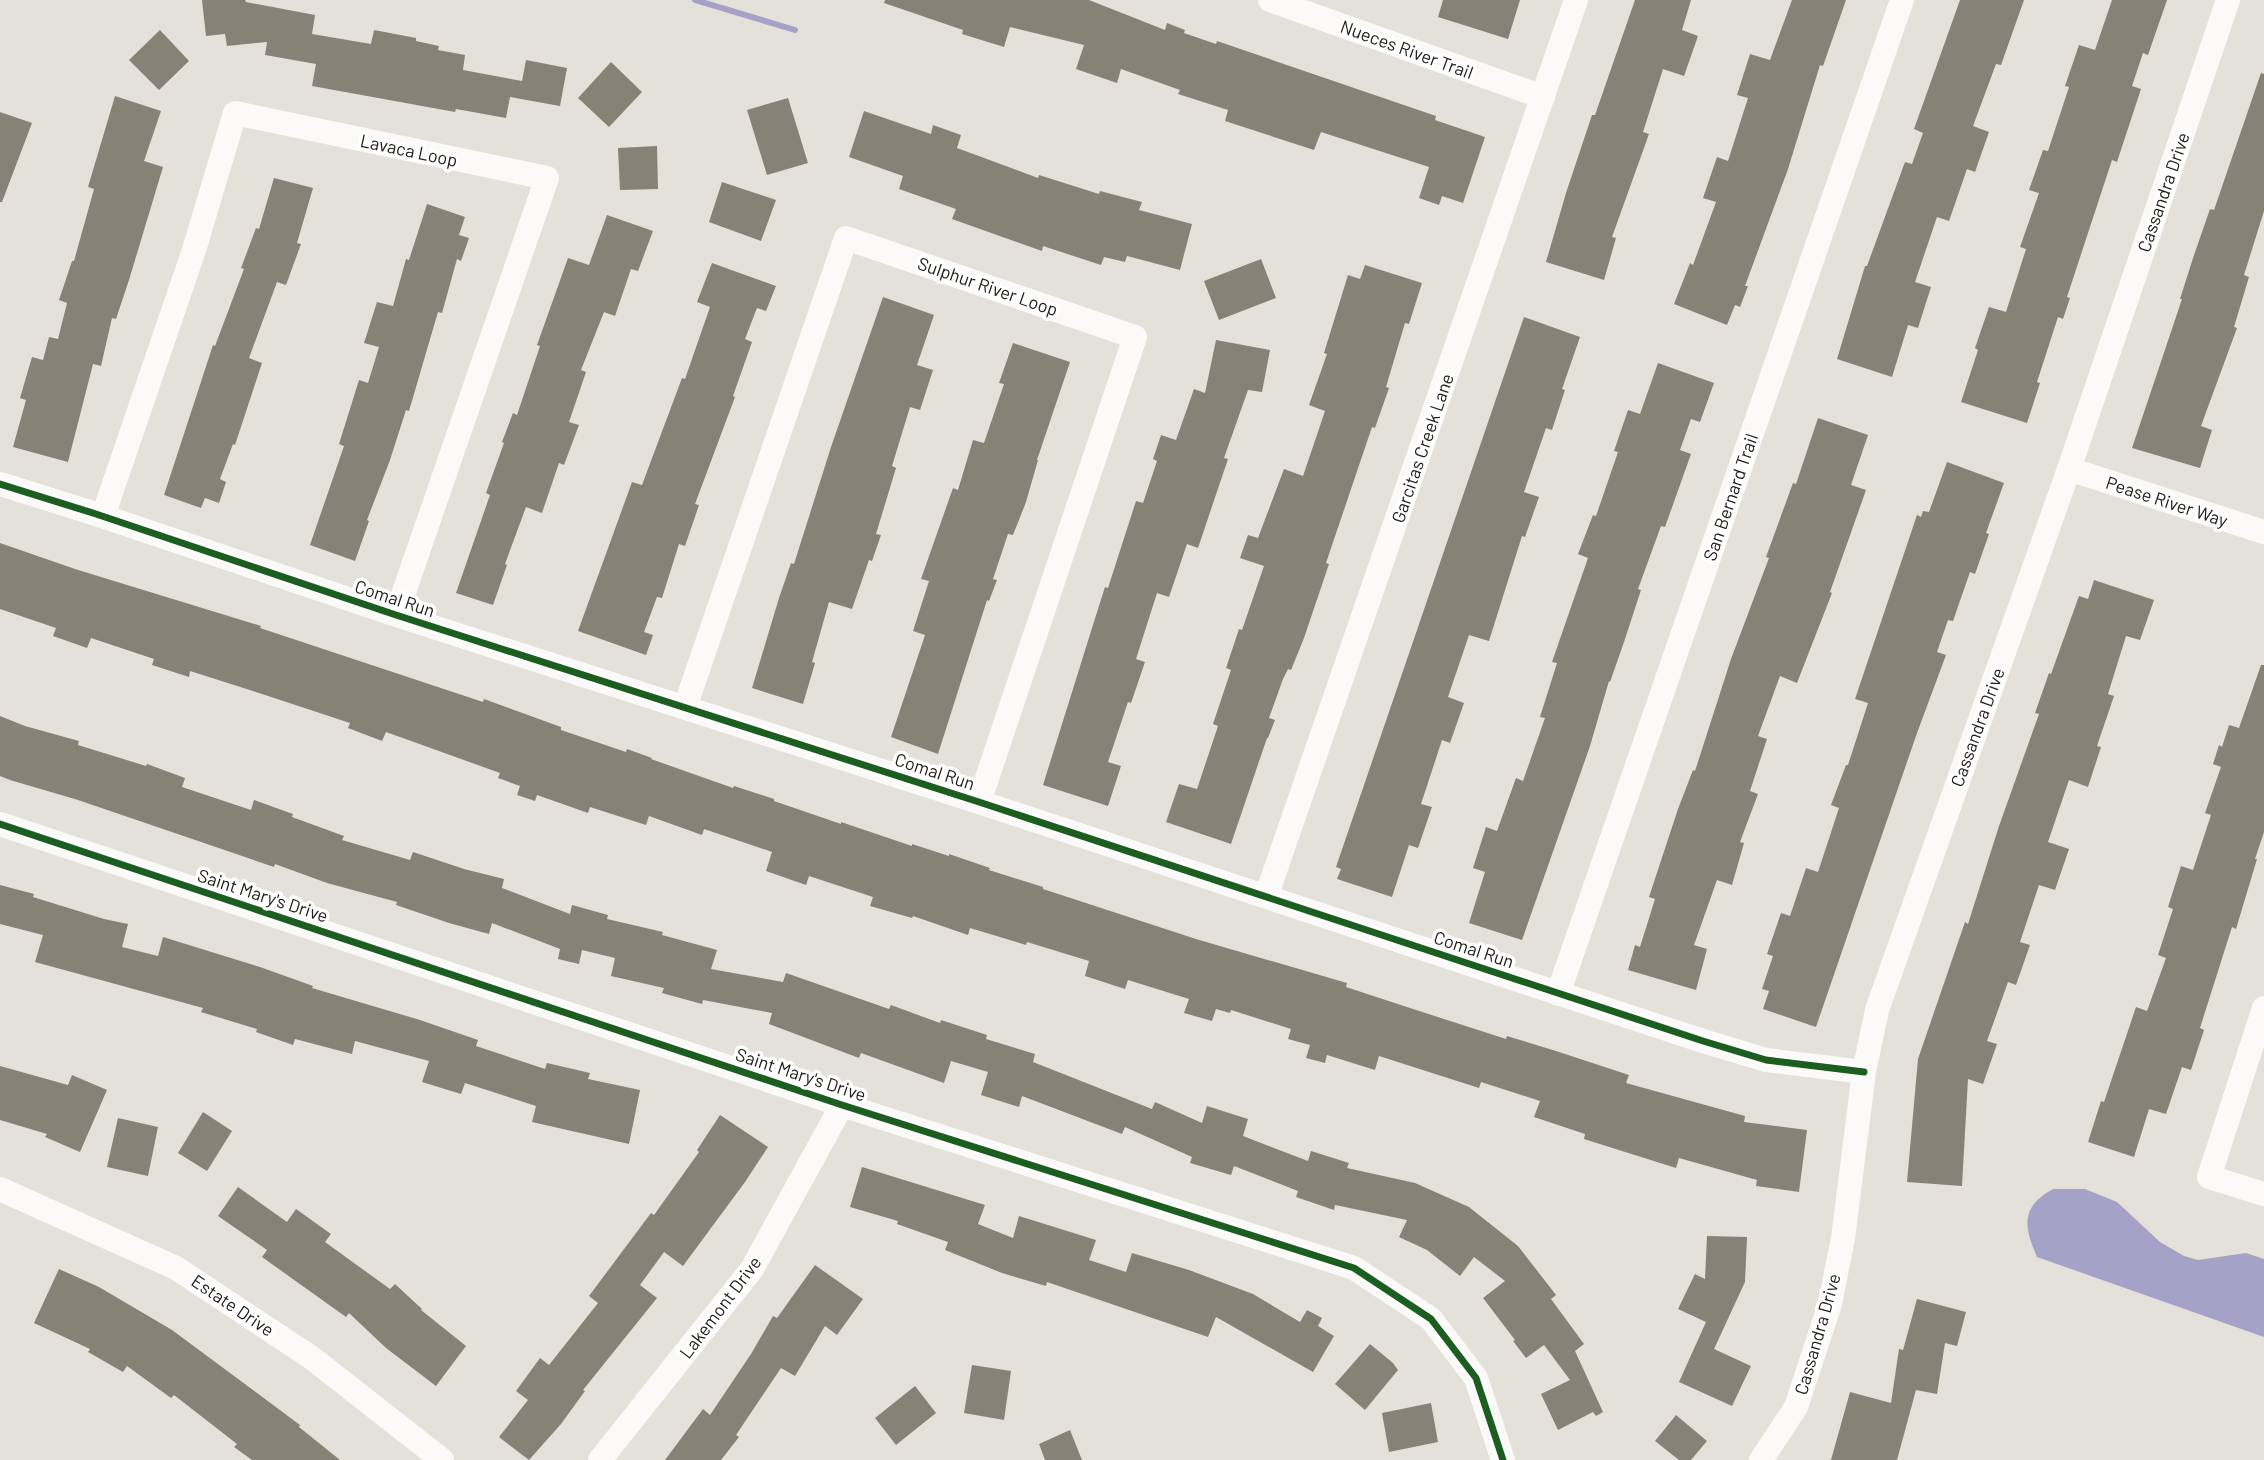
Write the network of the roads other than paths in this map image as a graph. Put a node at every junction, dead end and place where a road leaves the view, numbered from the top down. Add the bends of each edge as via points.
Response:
1 (1270, 0) edge
2 (1576, 0) edge
3 (1902, 0) edge
4 (2228, 0) edge
5 (1543, 97) junction
6 (2069, 468) junction
7 (0, 484) edge
8 (103, 516) junction
9 (2264, 533) edge
10 (396, 615) junction
11 (685, 707) junction
12 (979, 802) junction
13 (0, 824) edge
14 (1266, 897) junction
15 (1558, 994) junction
16 (2264, 1008) edge
17 (1864, 1072) junction
18 (842, 1105) junction
19 (0, 1189) edge
20 (2264, 1195) edge
21 (442, 1460) edge
22 (600, 1460) edge
23 (1503, 1460) edge
24 (1761, 1460) edge

1 - 5 street, Nueces River Trail
2 - 5 street, Garcitas Creek Lane
3 - 15 street, San Bernard Trail
4 - 6 street, Cassandra Drive
5 - 14 street, Garcitas Creek Lane
6 - 9 street, Pease River Way
6 - 17 street, Cassandra Drive via 1877,1010
7 - 8 street, Comal Run
8 - 10 street, Comal Run
8 - 10 street, Lavaca Loop via 194,250 235,113 547,178
10 - 11 street, Comal Run
11 - 12 street, Comal Run
11 - 12 street, Sulphur River Loop via 846,237 1135,337
12 - 14 street, Comal Run
13 - 18 street, Saint Mary's Drive
14 - 15 street, Comal Run
15 - 17 street, Comal Run via 1766,1060
16 - 20 street via 2209,1177
17 - 24 street, Cassandra Drive via 1830,1304 1796,1407
18 - 22 street, Lakemont Drive via 752,1269
18 - 23 street, Saint Mary's Drive via 1354,1268 1431,1319 1476,1378
19 - 21 street, Estate Drive via 176,1268 312,1358

